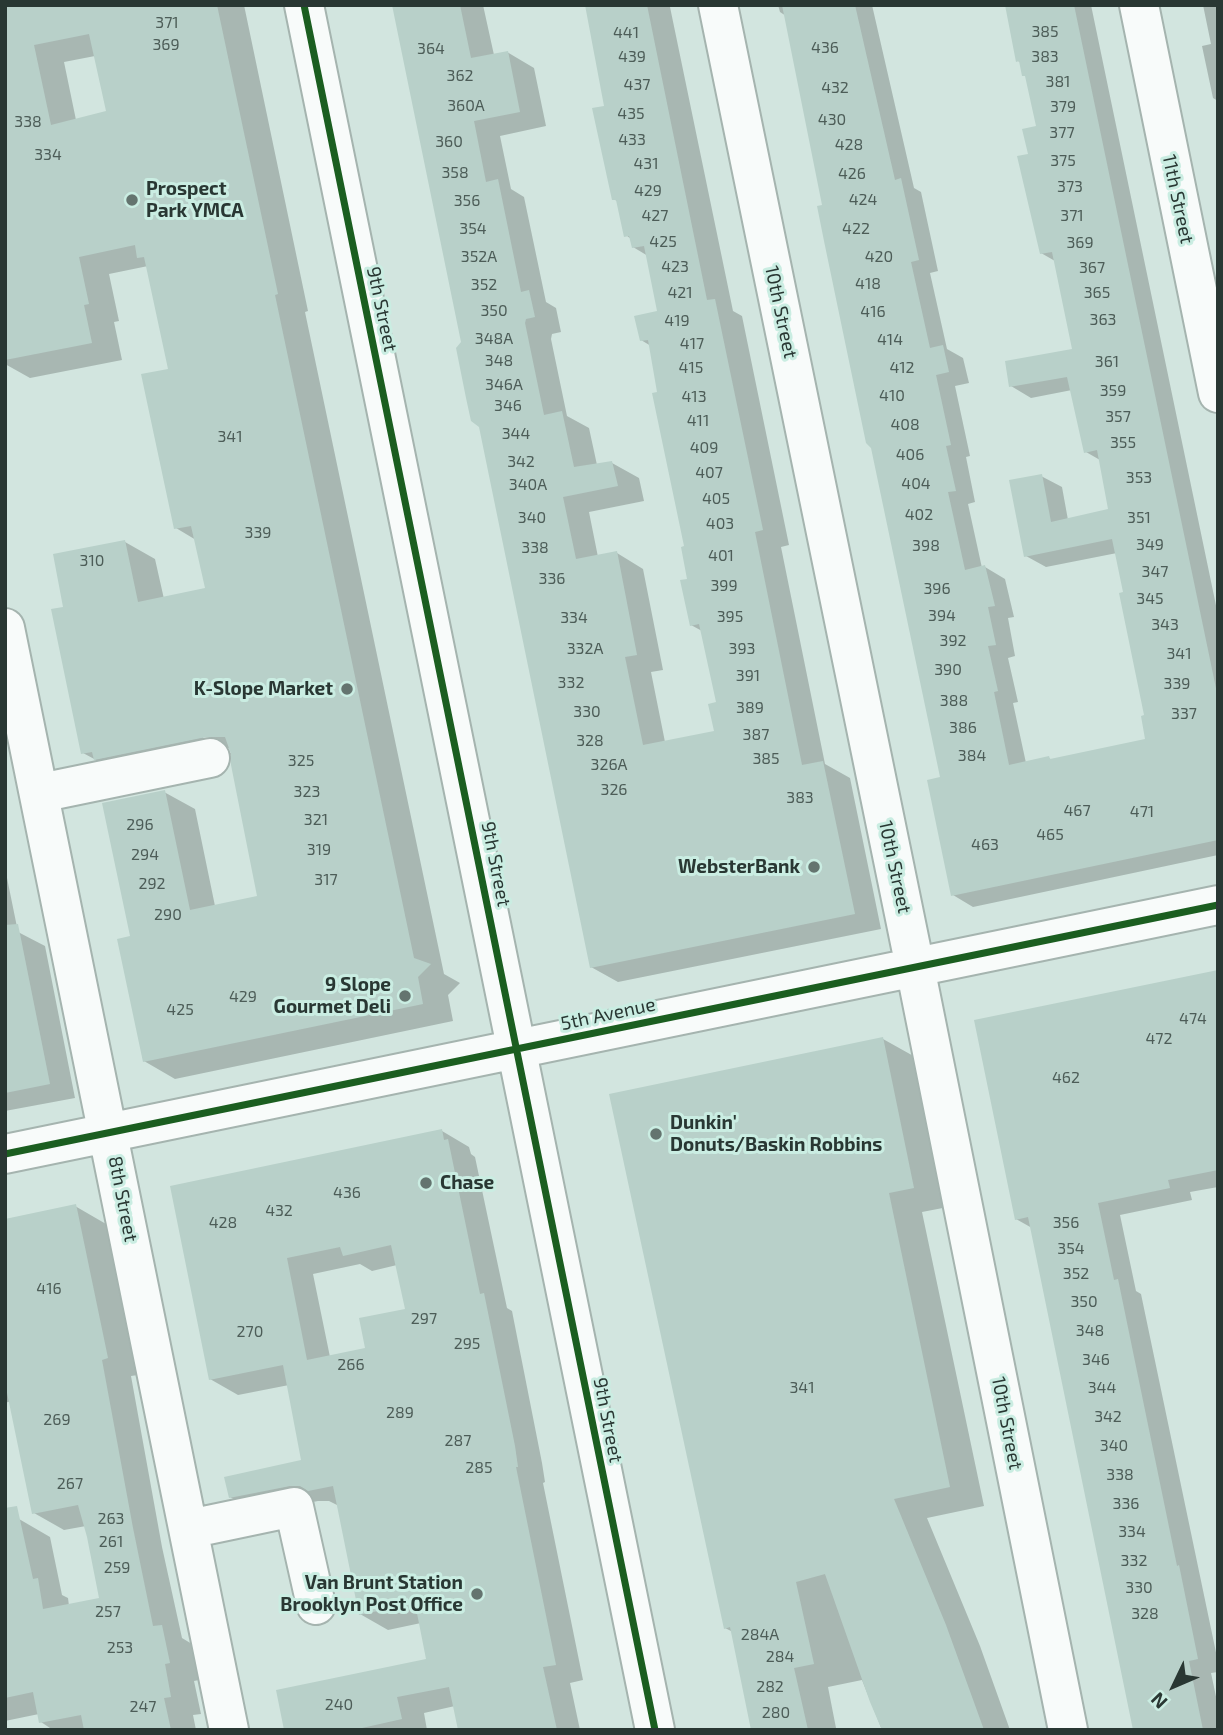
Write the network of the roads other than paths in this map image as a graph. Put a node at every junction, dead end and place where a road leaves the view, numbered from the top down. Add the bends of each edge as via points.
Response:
1 (304, 5) edge
2 (718, 5) edge
3 (1139, 5) edge
4 (1218, 393) edge
5 (5, 628) edge
6 (210, 758) dead end
7 (40, 793) junction
8 (1218, 905) edge
9 (915, 967) junction
10 (517, 1049) junction
11 (109, 1133) junction
12 (5, 1154) edge
13 (189, 1529) junction
14 (316, 1605) dead end
15 (229, 1730) edge
16 (654, 1730) edge
17 (1068, 1730) edge

1 - 10 street, 9th Street
2 - 9 street, 10th Street
3 - 4 street, 11th Street
5 - 7 street, 8th Street
6 - 7 street
7 - 11 street, 8th Street
8 - 9 street, 5th Avenue
9 - 10 street, 5th Avenue
9 - 17 street, 10th Street
10 - 11 street, 5th Avenue
10 - 16 street, 9th Street
11 - 12 street, 5th Avenue
11 - 13 street, 8th Street
13 - 14 street via 294,1507
13 - 15 street, 8th Street

